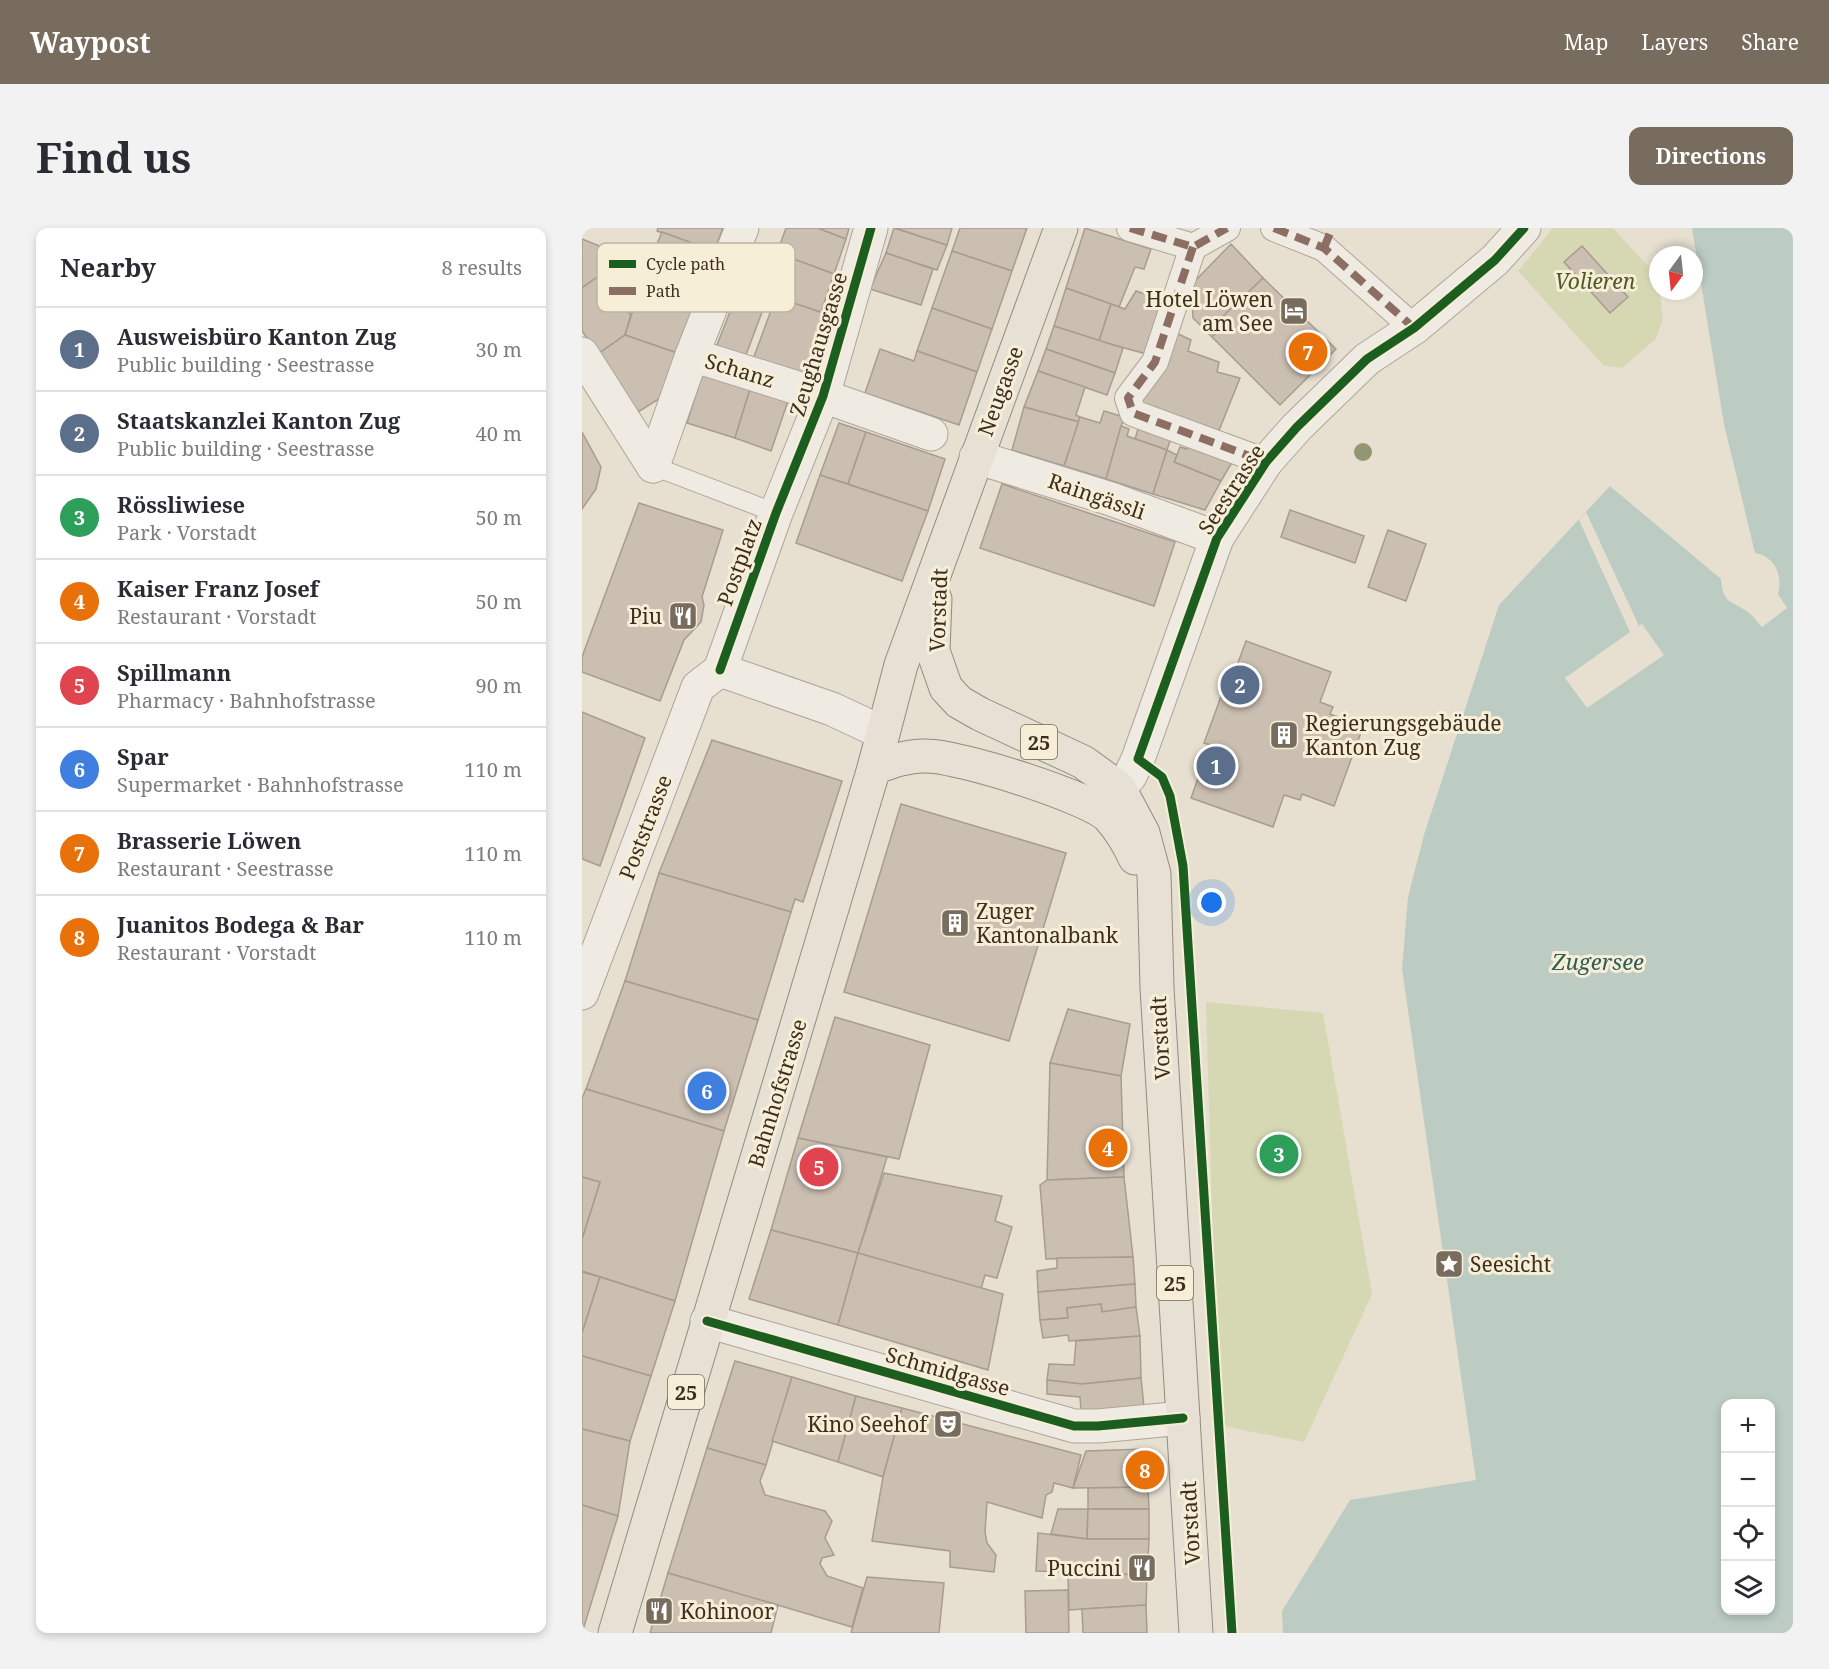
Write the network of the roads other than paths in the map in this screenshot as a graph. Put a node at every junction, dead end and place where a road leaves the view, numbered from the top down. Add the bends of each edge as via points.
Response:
1 (742, 228) edge
2 (871, 228) edge
3 (1061, 228) edge
4 (1130, 228) edge
5 (1227, 228) edge
6 (1274, 228) edge
7 (1524, 228) edge
8 (1328, 238) edge
9 (736, 243) edge
10 (1193, 247) junction
11 (709, 312) edge
12 (1414, 328) junction
13 (582, 354) edge
14 (692, 355) junction
15 (824, 396) junction
16 (931, 434) dead end
17 (976, 456) junction
18 (1266, 462) junction
19 (653, 466) junction
20 (795, 469) joint
21 (776, 513) junction
22 (1217, 538) junction
23 (941, 554) junction
24 (720, 670) junction
25 (881, 732) junction
26 (874, 768) junction
27 (1119, 788) junction
28 (1155, 933) junction
29 (582, 993) edge
30 (706, 1321) junction
31 (1183, 1418) junction
32 (615, 1633) edge
33 (1196, 1633) edge

1 - 9 street
2 - 15 street, Zeughausgasse
3 - 17 main road, Neugasse / 25
4 - 10 street
5 - 10 street
6 - 8 street
7 - 12 street, Seestrasse via 1496,260
8 - 12 street
10 - 18 street, Seestrasse via 1155,362 1128,398 1133,413
11 - 14 street
12 - 18 street, Seestrasse via 1367,359
13 - 19 street
14 - 15 street, Schanz
14 - 19 street
15 - 16 street, Schanz
15 - 20 street, Zeughausgasse
17 - 22 street, Raingässli
17 - 23 main road, Neugasse / 25
18 - 22 street, Seestrasse
19 - 21 lane, Postplatz
20 - 21 street, Postplatz
21 - 24 street, Postplatz
22 - 27 street, Seestrasse via 1138,759
23 - 25 main road, Bahnhofstrasse / 25
23 - 27 main road, Vorstadt / 25 via 933,651 946,688 959,702 1083,762
24 - 25 street via 832,709
24 - 29 street, Poststrasse via 698,687
25 - 26 main road, Bahnhofstrasse / 25
26 - 28 main road via 894,760 926,756 954,759 1034,783 1107,816 1135,857
26 - 30 main road, Bahnhofstrasse / 25
27 - 28 main road, Vorstadt / 25 via 1143,833 1154,874
28 - 31 main road, Vorstadt / 25
30 - 31 street, Schmidgasse via 1074,1426
30 - 32 main road, Bahnhofstrasse / 25
31 - 33 main road, Vorstadt / 25

